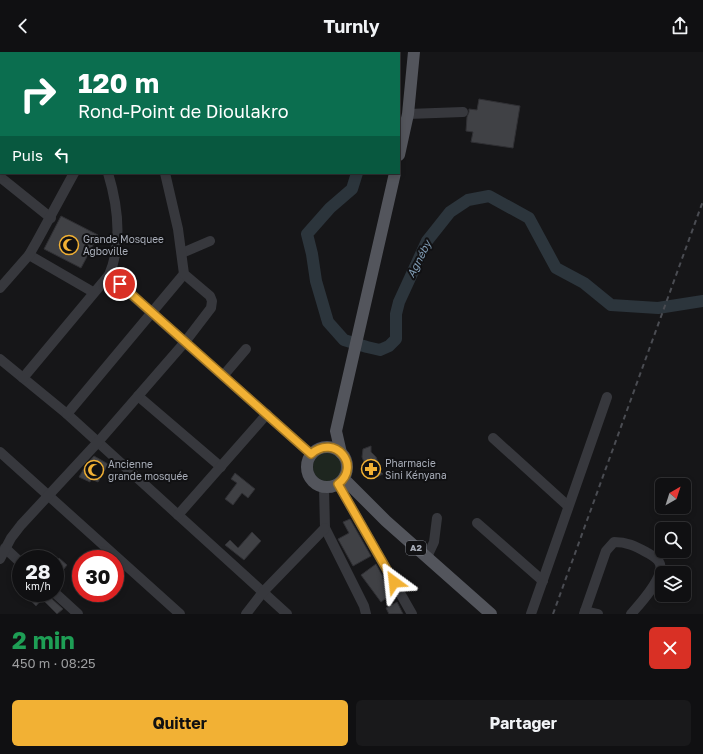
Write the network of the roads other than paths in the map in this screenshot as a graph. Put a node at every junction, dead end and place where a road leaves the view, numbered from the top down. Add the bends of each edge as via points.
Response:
1 (414, 52) edge
2 (462, 112) dead end
3 (408, 114) junction
4 (400, 150) edge
5 (73, 174) edge
6 (108, 174) edge
7 (166, 174) edge
8 (395, 174) edge
9 (0, 177) edge
10 (51, 218) junction
11 (210, 241) dead end
12 (182, 253) junction
13 (29, 255) junction
14 (184, 274) junction
15 (109, 275) junction
16 (0, 288) edge
17 (93, 292) junction
18 (152, 313) junction
19 (185, 342) junction
20 (246, 349) dead end
21 (0, 359) edge
22 (223, 376) junction
23 (23, 378) junction
24 (138, 396) junction
25 (607, 397) dead end
26 (67, 414) junction
27 (267, 414) junction
28 (336, 431) junction
29 (493, 438) dead end
30 (98, 442) junction
31 (316, 451) junction
32 (341, 453) junction
33 (1, 456) edge
34 (220, 467) junction
35 (341, 482) junction
36 (324, 488) junction
37 (48, 496) junction
38 (568, 506) junction
39 (178, 515) junction
40 (438, 518) dead end
41 (477, 523) dead end
42 (325, 528) junction
43 (5, 548) junction
44 (12, 555) edge
45 (427, 557) junction
46 (0, 559) edge
47 (544, 581) junction
48 (263, 592) junction
49 (64, 602) edge
50 (584, 612) edge
51 (78, 614) edge
52 (180, 614) edge
53 (246, 614) edge
54 (287, 614) edge
55 (366, 614) edge
56 (412, 614) edge
57 (491, 614) edge
58 (531, 614) edge
59 (598, 614) edge
60 (631, 614) edge

1 - 3 main road
2 - 3 street
3 - 4 main road
5 - 10 street
6 - 15 street via 116,199 118,241
7 - 12 street
8 - 28 main road
9 - 10 street
10 - 13 street
11 - 12 street
12 - 14 street
13 - 16 street
13 - 17 street
14 - 18 street
14 - 19 street via 201,287 212,301 206,316
15 - 17 street
15 - 18 street
17 - 23 street
18 - 19 street
18 - 26 street
19 - 22 street
19 - 24 street
20 - 22 street
21 - 23 street
22 - 27 street
23 - 26 street
24 - 30 street
24 - 34 street
25 - 38 street
26 - 30 street
27 - 31 street
27 - 34 street
28 - 31 main road
28 - 32 main road
29 - 38 street
30 - 37 street
30 - 39 street
31 - 32 main road via 332,447
31 - 36 main road via 308,459 307,472 313,482
32 - 35 main road via 347,465
33 - 37 street
34 - 39 street
35 - 36 main road
35 - 45 main road, A2
35 - 56 street
36 - 42 street
37 - 43 street via 21,525
37 - 52 street
38 - 47 street
39 - 48 street
40 - 45 street via 434,542
41 - 47 street
42 - 48 street
42 - 55 street
43 - 44 street
43 - 46 street
45 - 57 main road, A2
47 - 58 street
48 - 53 street
48 - 54 street
49 - 51 street
50 - 59 street
50 - 60 street via 606,551 614,542 624,542 660,563 660,574

